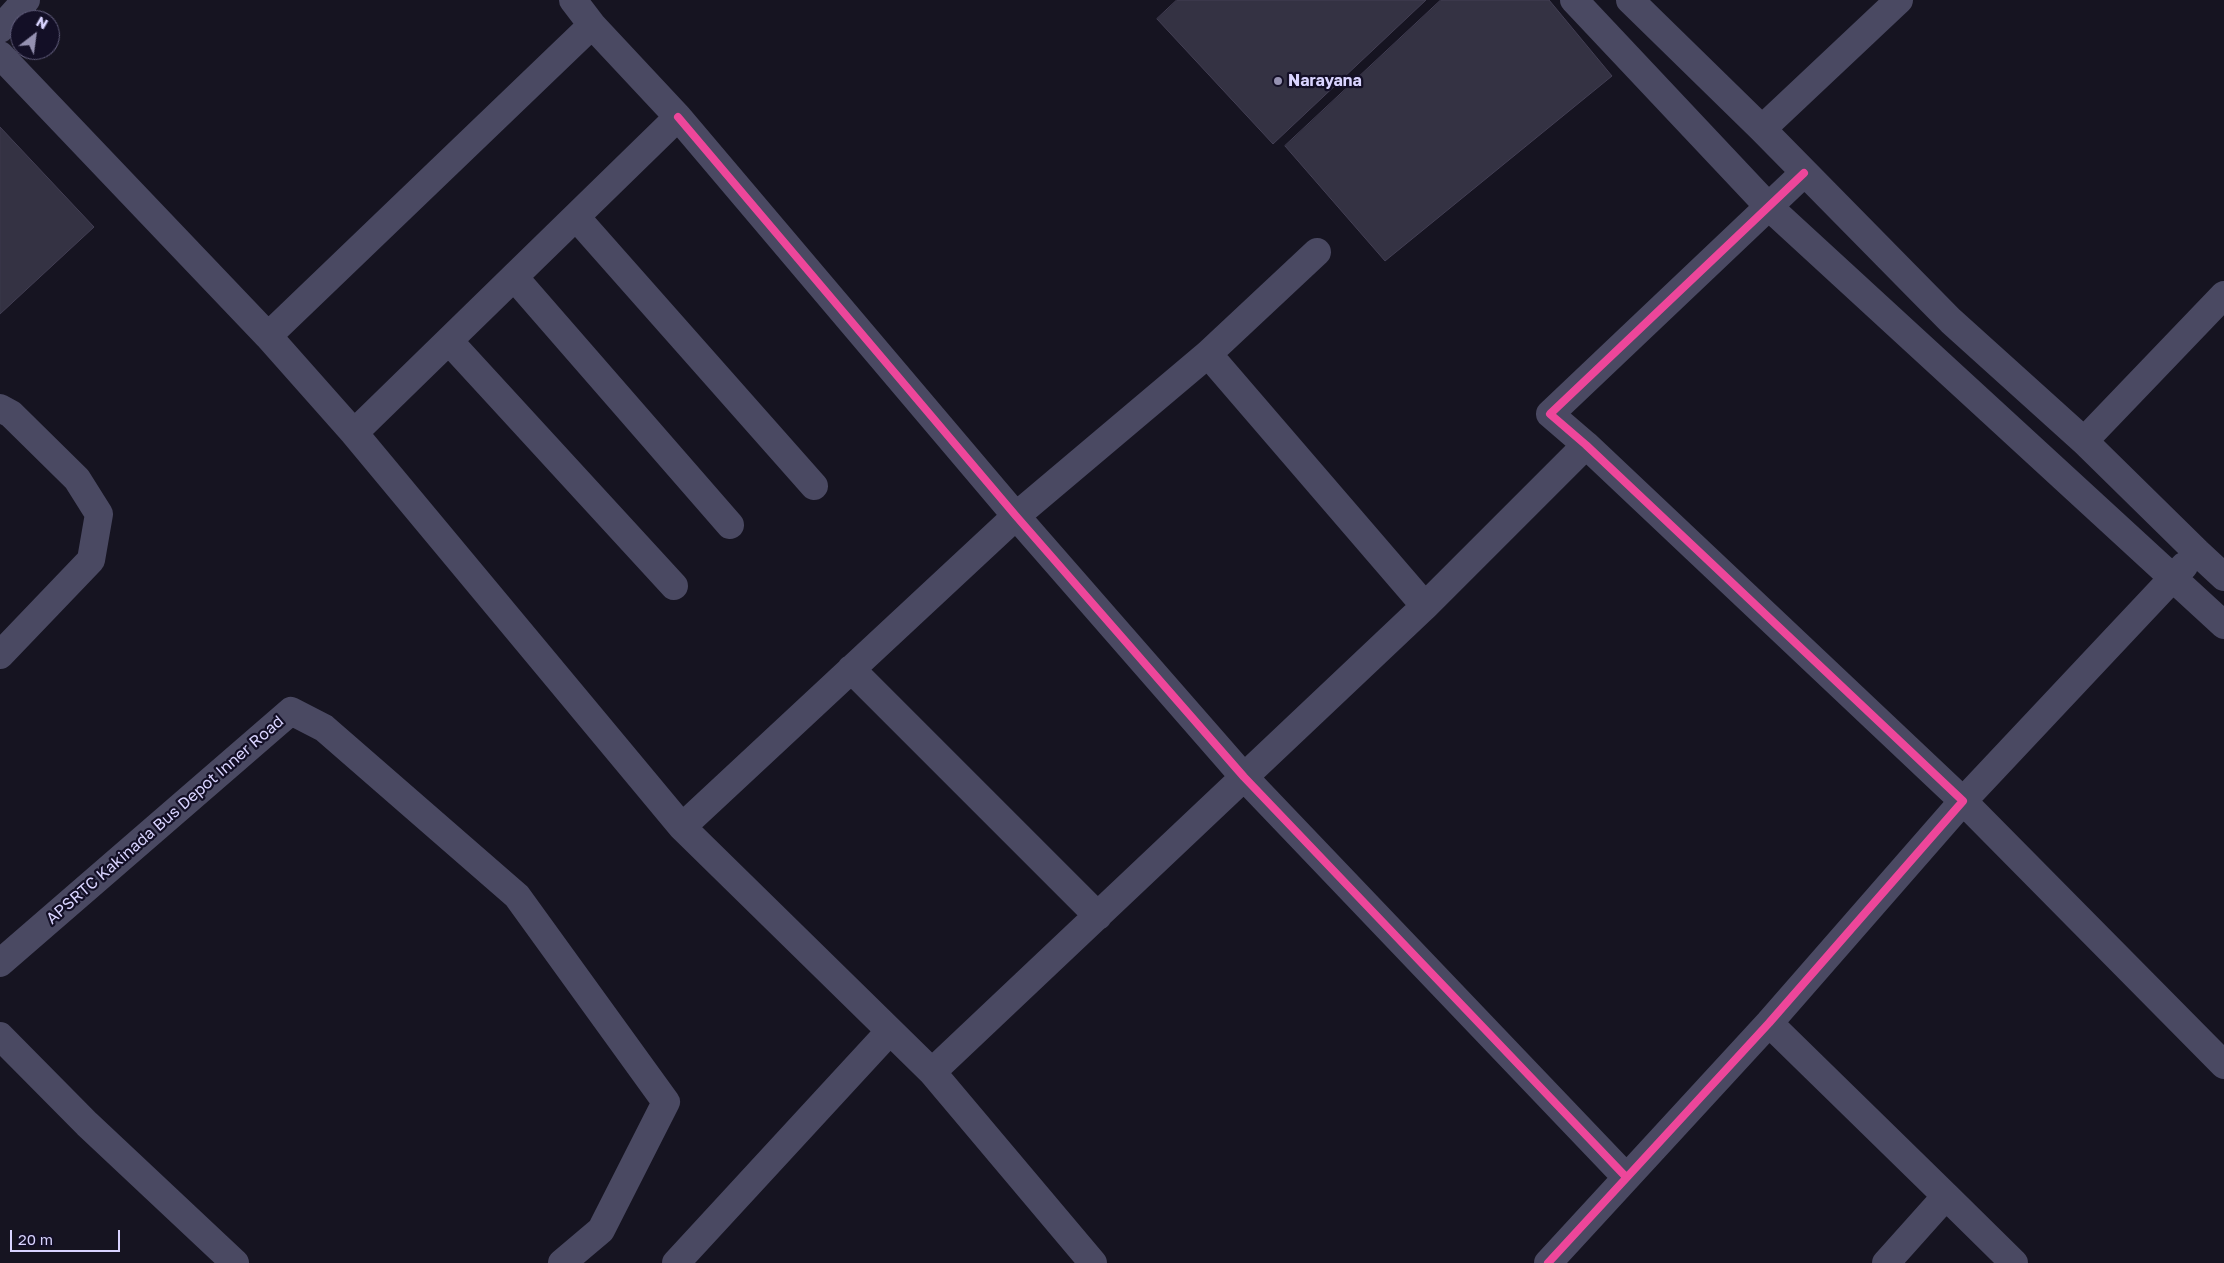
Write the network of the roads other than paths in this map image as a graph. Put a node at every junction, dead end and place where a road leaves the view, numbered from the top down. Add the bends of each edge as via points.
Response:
1 (26, 0) edge
2 (573, 0) edge
3 (1574, 0) edge
4 (1630, 0) edge
5 (1898, 0) edge
6 (592, 25) junction
7 (0, 29) edge
8 (0, 55) edge
9 (678, 117) junction
10 (1762, 129) junction
11 (1804, 173) junction
12 (1768, 206) junction
13 (576, 217) junction
14 (1316, 252) dead end
15 (514, 277) junction
16 (2224, 295) edge
17 (268, 336) junction
18 (449, 340) junction
19 (1208, 354) junction
20 (0, 408) edge
21 (354, 433) junction
22 (2084, 441) junction
23 (1586, 445) junction
24 (814, 486) dead end
25 (1016, 516) junction
26 (730, 525) dead end
27 (2197, 552) junction
28 (2224, 576) edge
29 (2172, 579) junction
30 (674, 586) dead end
31 (1425, 606) junction
32 (2224, 625) edge
33 (0, 655) edge
34 (852, 669) junction
35 (1244, 777) junction
36 (1963, 801) junction
37 (682, 827) junction
38 (1098, 916) junction
39 (0, 963) edge
40 (1769, 1023) junction
41 (889, 1032) junction
42 (0, 1036) edge
43 (2224, 1064) edge
44 (932, 1072) junction
45 (1626, 1177) junction
46 (1946, 1196) junction
47 (235, 1263) edge
48 (562, 1263) edge
49 (676, 1263) edge
50 (1093, 1263) edge
51 (1548, 1263) edge
52 (1886, 1263) edge
53 (2014, 1263) edge

1 - 7 street
2 - 6 street
3 - 12 street
4 - 10 street
5 - 10 street
6 - 9 street
6 - 17 street
8 - 17 street
9 - 13 street
9 - 25 street
10 - 11 street
11 - 12 street
11 - 22 street via 1951,321
12 - 23 street via 1550,414
12 - 29 street
13 - 15 street
13 - 24 street
14 - 19 street
15 - 18 street
15 - 26 street
16 - 22 street
17 - 21 street
18 - 21 street
18 - 30 street
19 - 25 street
19 - 31 street
20 - 33 street via 12,414 77,479 99,514 91,560
21 - 37 street
22 - 27 street
23 - 31 street
23 - 36 street
25 - 34 street
25 - 35 street
27 - 28 street
27 - 29 street
29 - 32 street
29 - 36 street
31 - 35 street
34 - 37 street
34 - 38 street
35 - 38 street
35 - 45 street
36 - 40 street
36 - 43 street
37 - 41 street
38 - 44 street
39 - 48 street, APSRTC Kakinada Bus Depot Inner Road via 291,711 324,728 517,896 666,1102 601,1230
40 - 45 street
40 - 46 street
41 - 44 street
41 - 49 street
42 - 47 street via 87,1124
44 - 50 street
45 - 51 street
46 - 52 street
46 - 53 street

